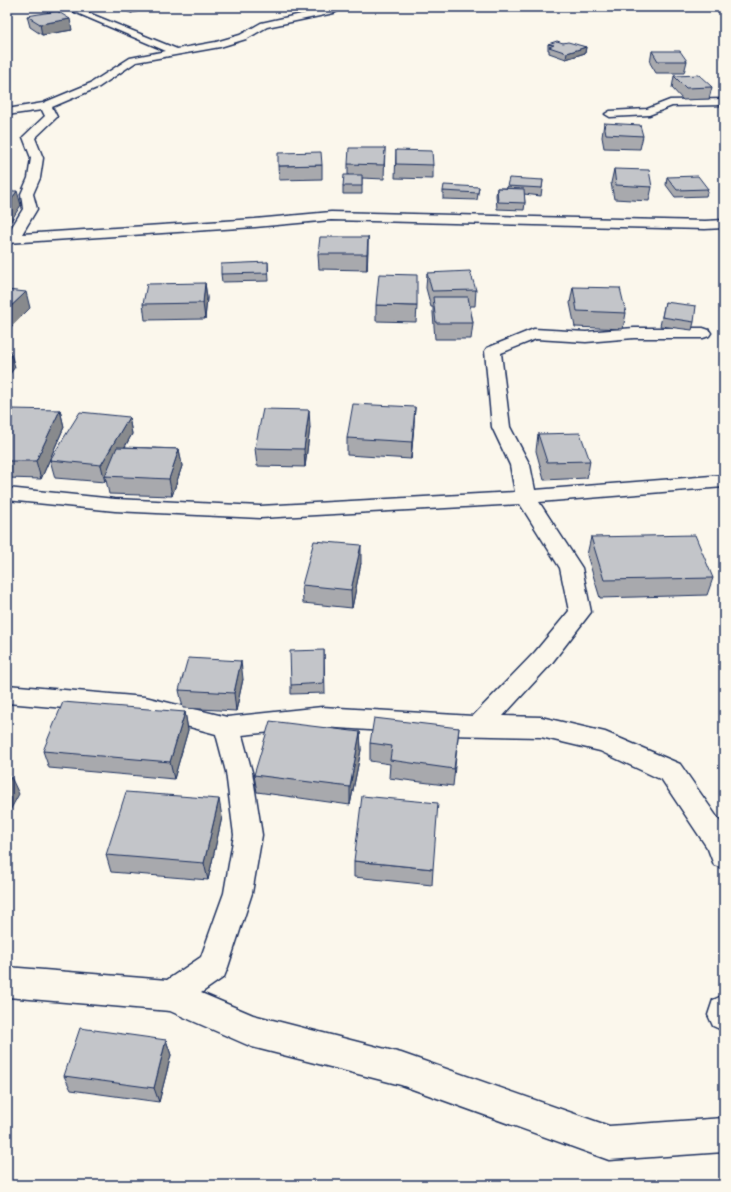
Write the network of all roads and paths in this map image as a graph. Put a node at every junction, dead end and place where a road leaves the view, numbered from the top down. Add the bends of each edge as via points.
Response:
1 (67, 7) edge
2 (341, 7) edge
3 (96, 9) dead end
4 (81, 13) junction
5 (176, 52) junction
6 (724, 102) edge
7 (46, 106) junction
8 (7, 112) edge
9 (610, 114) dead end
10 (724, 224) edge
11 (10, 239) edge
12 (703, 333) dead end
13 (724, 481) edge
14 (7, 494) edge
15 (526, 497) junction
16 (7, 694) edge
17 (479, 726) junction
18 (227, 727) junction
19 (724, 856) edge
20 (7, 982) edge
21 (171, 996) junction
22 (724, 1011) edge
23 (724, 1015) edge
24 (724, 1135) edge

1 - 4 street
2 - 5 street via 264,25 243,37 217,45
3 - 4 street
4 - 5 street
5 - 7 street via 133,60 95,85
6 - 9 street via 670,103 649,112
7 - 8 street
7 - 11 street via 51,117 29,137 38,158 34,178 27,194 30,210
10 - 11 street via 331,216
12 - 15 street via 634,333 586,337 534,334 493,351 501,427 520,464
13 - 15 street
14 - 15 street via 115,505 260,512 368,508
15 - 17 street via 571,568 580,612 543,658
16 - 18 street via 145,706
17 - 18 street via 322,717
17 - 19 street via 541,727 606,742 671,772 721,845
18 - 21 street via 239,772 248,835 238,893 213,967
20 - 21 street
21 - 24 street via 252,1031 401,1069 609,1143
22 - 23 street

